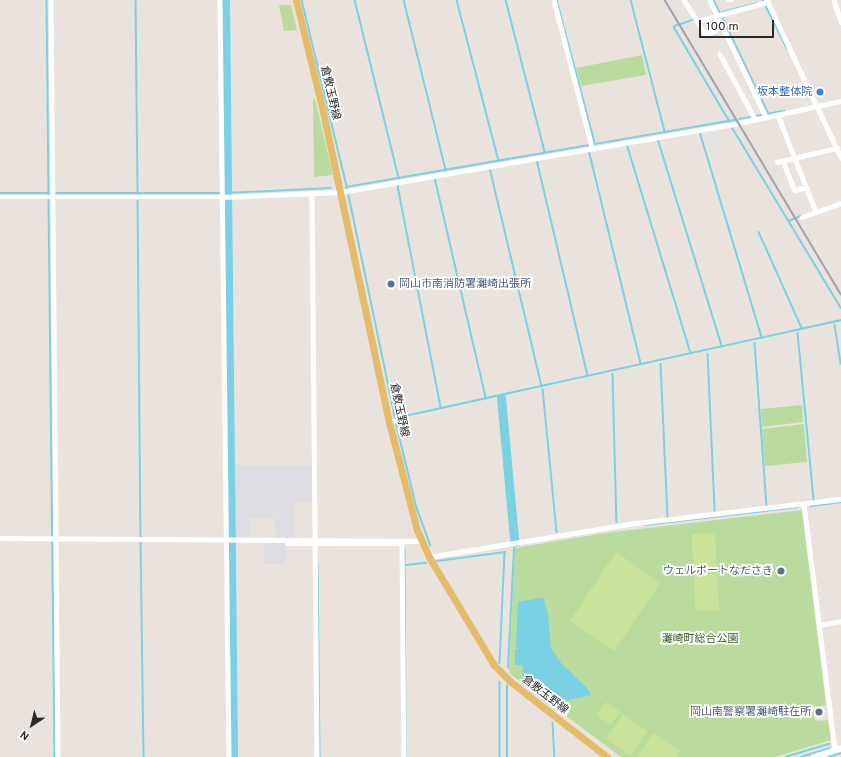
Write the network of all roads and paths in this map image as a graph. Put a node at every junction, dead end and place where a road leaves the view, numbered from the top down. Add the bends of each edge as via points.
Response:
1 (50, 0) edge
2 (220, 0) edge
3 (296, 0) edge
4 (554, 0) edge
5 (684, 0) edge
6 (710, 0) edge
7 (728, 0) edge
8 (732, 0) edge
9 (834, 0) edge
10 (766, 2) edge
11 (717, 14) junction
12 (695, 20) junction
13 (841, 22) edge
14 (724, 26) junction
15 (720, 54) dead end
16 (841, 101) edge
17 (819, 107) junction
18 (766, 115) junction
19 (778, 115) junction
20 (754, 117) junction
21 (592, 145) junction
22 (837, 148) junction
23 (841, 157) edge
24 (796, 158) junction
25 (807, 187) junction
26 (345, 191) junction
27 (312, 193) junction
28 (51, 195) junction
29 (223, 195) junction
30 (0, 196) edge
31 (841, 203) edge
32 (816, 212) junction
33 (802, 217) dead end
34 (841, 499) edge
35 (804, 504) junction
36 (0, 538) edge
37 (54, 538) junction
38 (227, 539) junction
39 (421, 541) junction
40 (295, 542) junction
41 (315, 543) junction
42 (402, 543) junction
43 (287, 544) dead end
44 (429, 557) junction
45 (841, 621) edge
46 (820, 625) junction
47 (838, 749) edge
48 (58, 757) edge
49 (229, 757) edge
50 (318, 757) edge
51 (404, 757) edge
52 (607, 757) edge
53 (814, 757) edge

1 - 28 street
2 - 29 street
3 - 26 main road, 倉敷玉野線
4 - 21 street
5 - 12 street
6 - 11 street
7 - 8 street
9 - 13 street
10 - 11 street
10 - 17 street
11 - 12 street
11 - 14 street
12 - 14 street via 706,35
14 - 18 street
15 - 20 street
16 - 17 street
17 - 19 street
17 - 22 street
18 - 19 street
18 - 20 street
19 - 24 street
20 - 21 street
21 - 26 street
22 - 23 street
22 - 24 street
24 - 25 street
24 - 25 street via 780,162 795,190
25 - 32 street
26 - 27 street
26 - 39 main road, 倉敷玉野線
27 - 29 street
27 - 41 street
28 - 29 street
28 - 30 street
28 - 37 street
29 - 38 street
31 - 32 street
32 - 33 street
34 - 35 street
35 - 44 street via 628,524
35 - 46 street
36 - 37 street
37 - 38 street
37 - 48 street
38 - 40 street
38 - 49 street
39 - 42 street
39 - 44 main road, 倉敷玉野線
40 - 41 street
40 - 43 street
41 - 42 street
41 - 50 street
42 - 51 street
44 - 52 main road, 倉敷玉野線 via 477,640 500,671
45 - 46 street
46 - 47 street
47 - 53 street

